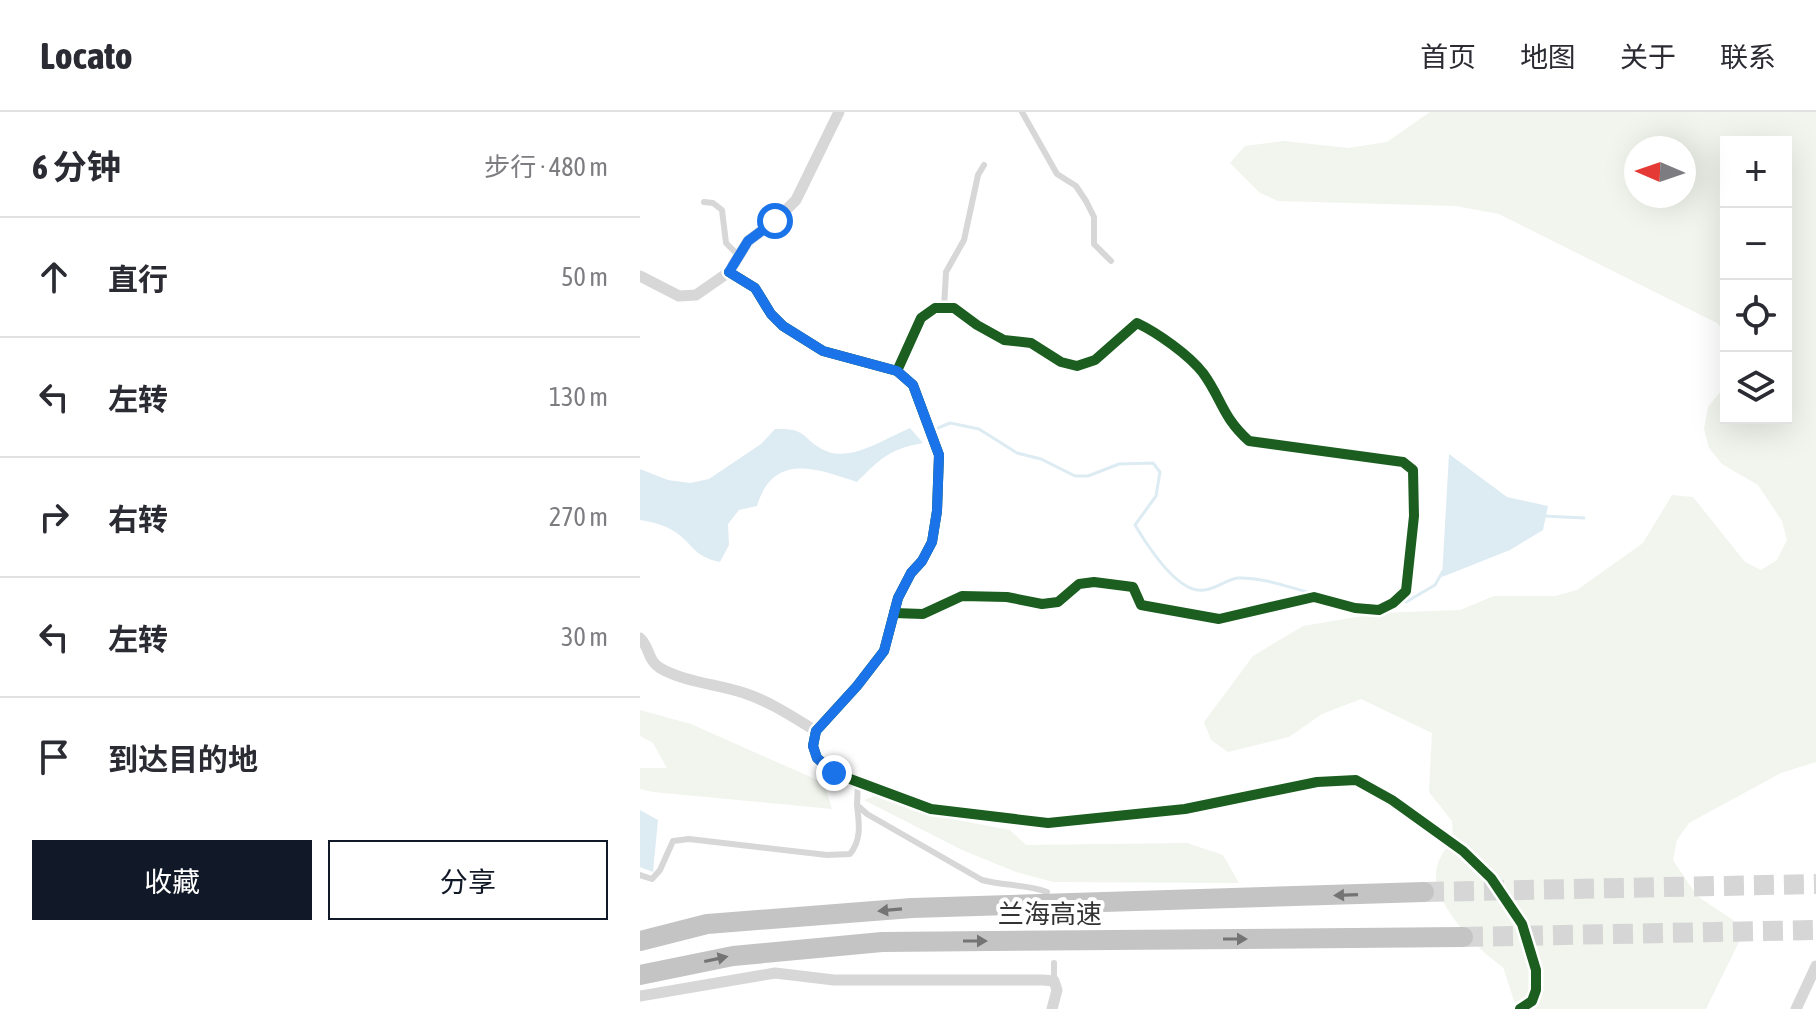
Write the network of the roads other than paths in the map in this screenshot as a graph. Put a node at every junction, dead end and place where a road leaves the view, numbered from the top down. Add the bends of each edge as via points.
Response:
1 (839, 112) edge
2 (1022, 112) edge
3 (984, 165) dead end
4 (704, 202) dead end
5 (738, 255) junction
6 (1111, 261) dead end
7 (729, 272) junction
8 (640, 276) edge
9 (944, 308) junction
10 (897, 371) junction
11 (894, 613) junction
12 (640, 638) edge
13 (816, 731) junction
14 (858, 782) junction
15 (857, 805) junction
16 (640, 875) edge
17 (1047, 892) dead end
18 (1424, 892) tunnel mouth
19 (1463, 937) tunnel mouth
20 (640, 941) edge
21 (1054, 963) dead end
22 (1816, 966) edge
23 (640, 975) edge
24 (1054, 981) junction
25 (1536, 990) junction
26 (640, 996) edge
27 (1052, 1009) edge
28 (1520, 1009) edge
29 (1533, 1009) edge
30 (1796, 1009) edge

1 - 5 street via 796,200
2 - 6 lane via 1057,174 1076,186 1086,201 1094,217 1094,244
3 - 9 lane via 964,240 946,272
4 - 5 lane via 722,210 726,243
5 - 7 street
7 - 8 street via 696,295 679,296
7 - 10 street via 755,288 783,326 823,351
9 - 10 street via 921,318
9 - 11 street via 954,308 1004,340 1031,343 1077,366 1095,360 1137,323 1193,363 1232,426 1249,441 1403,462 1413,470 1406,591 1379,610 1314,597 1219,619 1141,605 1133,587 1094,582 1079,584 1058,602 962,596 923,614
10 - 11 street via 913,385 939,455 932,542
11 - 13 street via 884,651
12 - 13 street via 648,657 670,673 746,693
13 - 14 street via 817,758 834,773
14 - 15 lane
14 - 25 street via 931,809 1048,823 1185,809 1317,782 1356,780 1445,838 1491,878 1522,924 1536,970
15 - 16 lane via 859,836 850,854 689,839 673,841 652,879
15 - 17 lane via 982,880
18 -> 20 highway, 兰海高速 via 912,908 707,924
23 -> 19 highway, 兰海高速 via 733,956 882,942
21 - 24 lane
22 - 30 street
24 - 26 street via 834,980 775,973
24 - 27 street
25 - 28 street via 1532,1001
25 - 29 street

